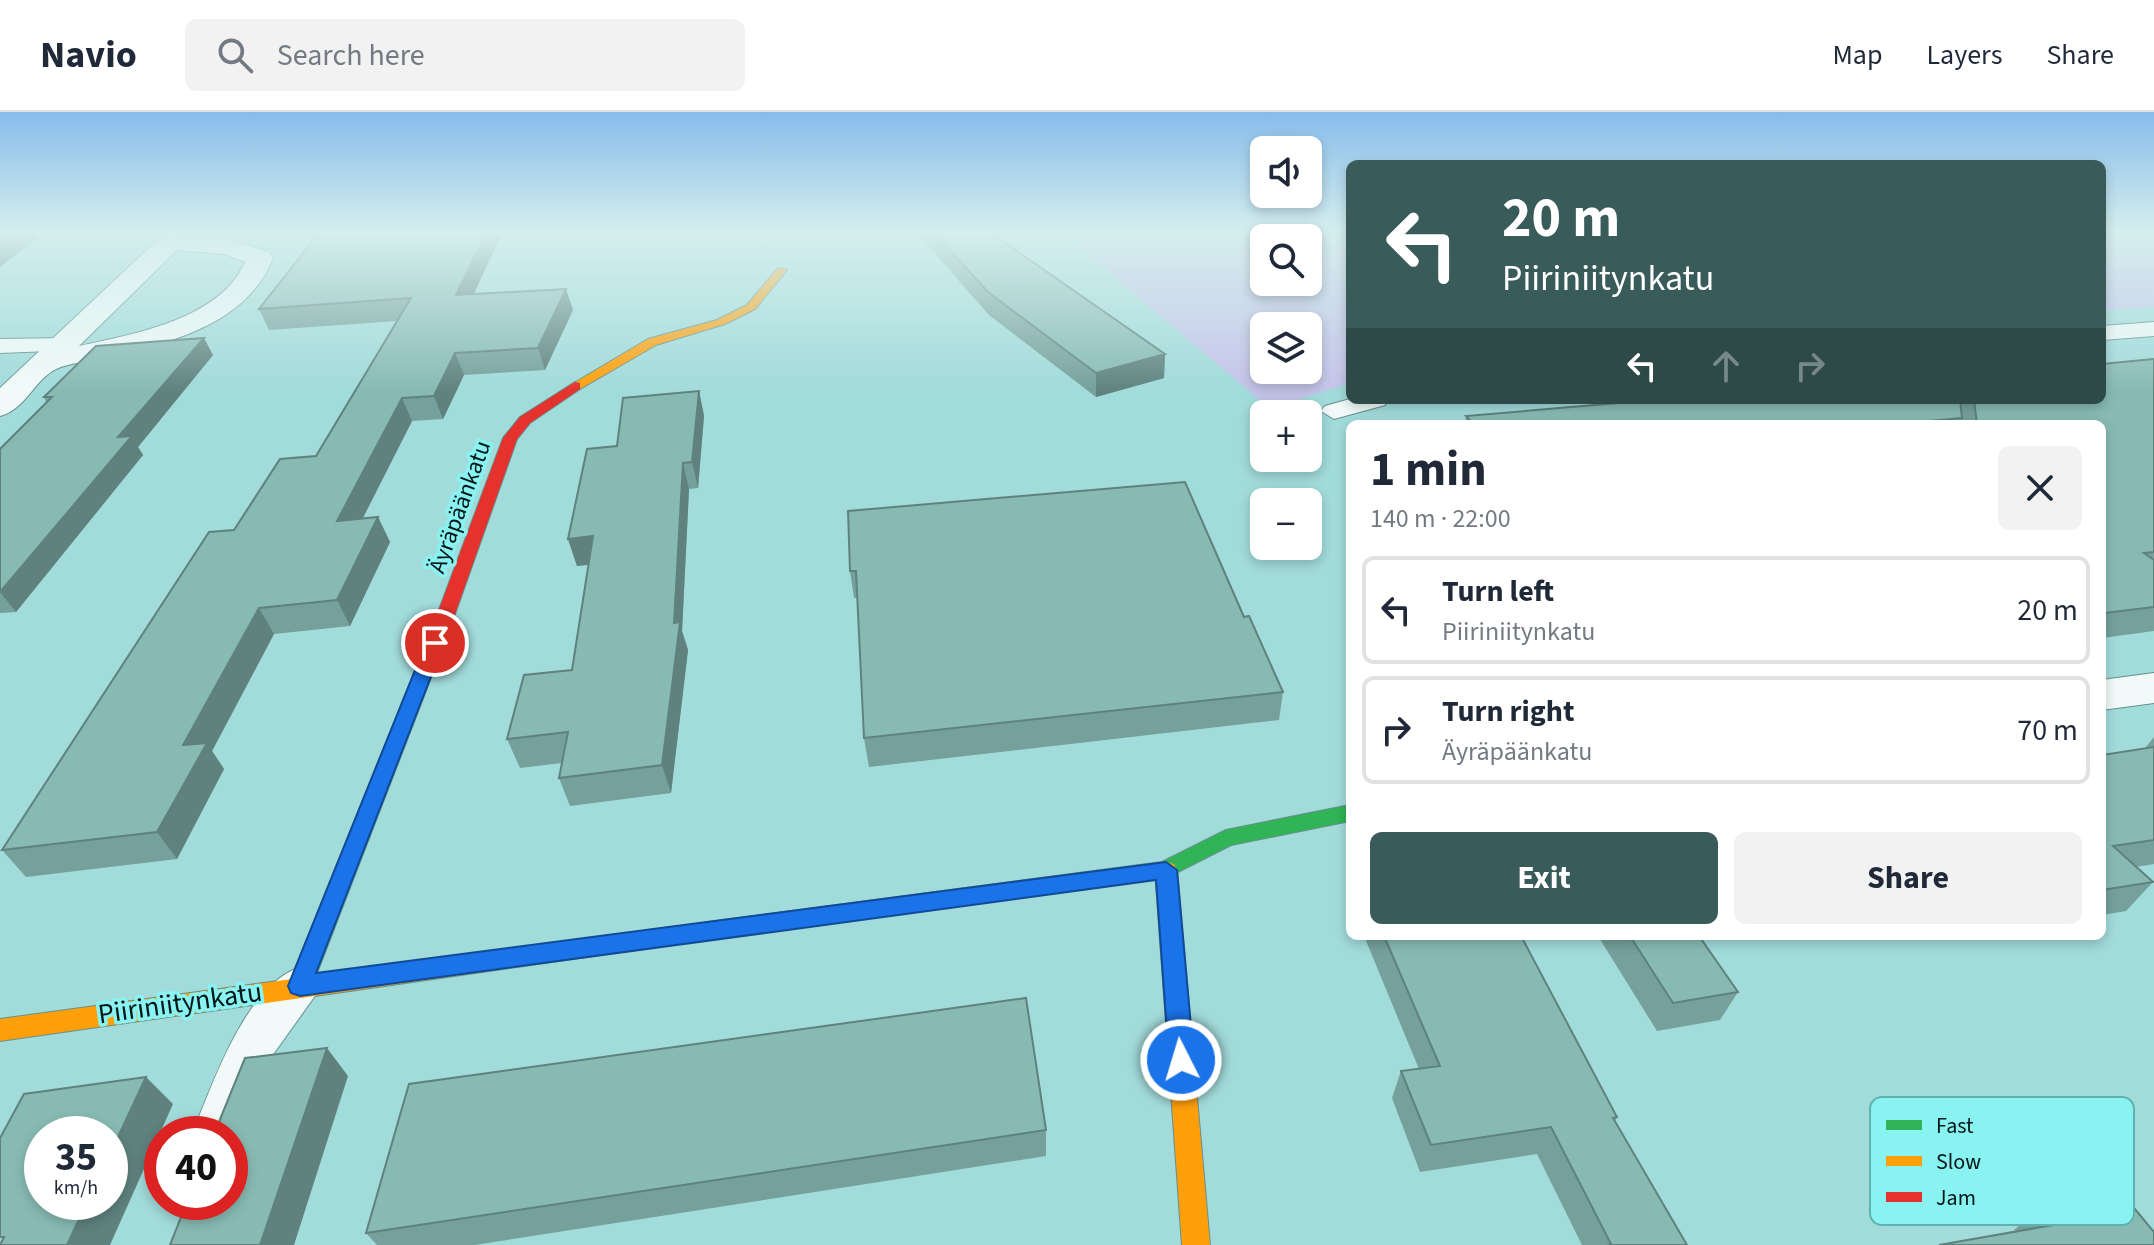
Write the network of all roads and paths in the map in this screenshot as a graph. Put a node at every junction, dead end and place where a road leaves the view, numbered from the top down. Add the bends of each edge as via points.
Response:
1 (127, 286) edge
2 (247, 286) edge
3 (769, 286) edge
4 (2154, 329) edge
5 (2106, 333) edge
6 (0, 346) edge
7 (59, 353) junction
8 (1361, 404) edge
9 (0, 406) edge
10 (1334, 411) dead end
11 (2154, 688) edge
12 (2106, 694) edge
13 (1346, 814) edge
14 (1166, 870) junction
15 (300, 986) junction
16 (0, 1030) edge
17 (224, 1116) edge
18 (1196, 1245) edge

1 - 7 street
2 - 7 street via 236,299 167,331
3 - 15 street, Äyräpäänkatu via 751,307 721,322 652,342 567,390 525,420 510,438 478,534
4 - 5 lane
6 - 7 lane
7 - 9 street
8 - 10 lane
11 - 12 street
13 - 14 street, Piiriniitynkatu via 1226,838
14 - 15 street, Piiriniitynkatu
14 - 18 street
15 - 16 street, Piiriniitynkatu
15 - 17 lane via 253,1044

